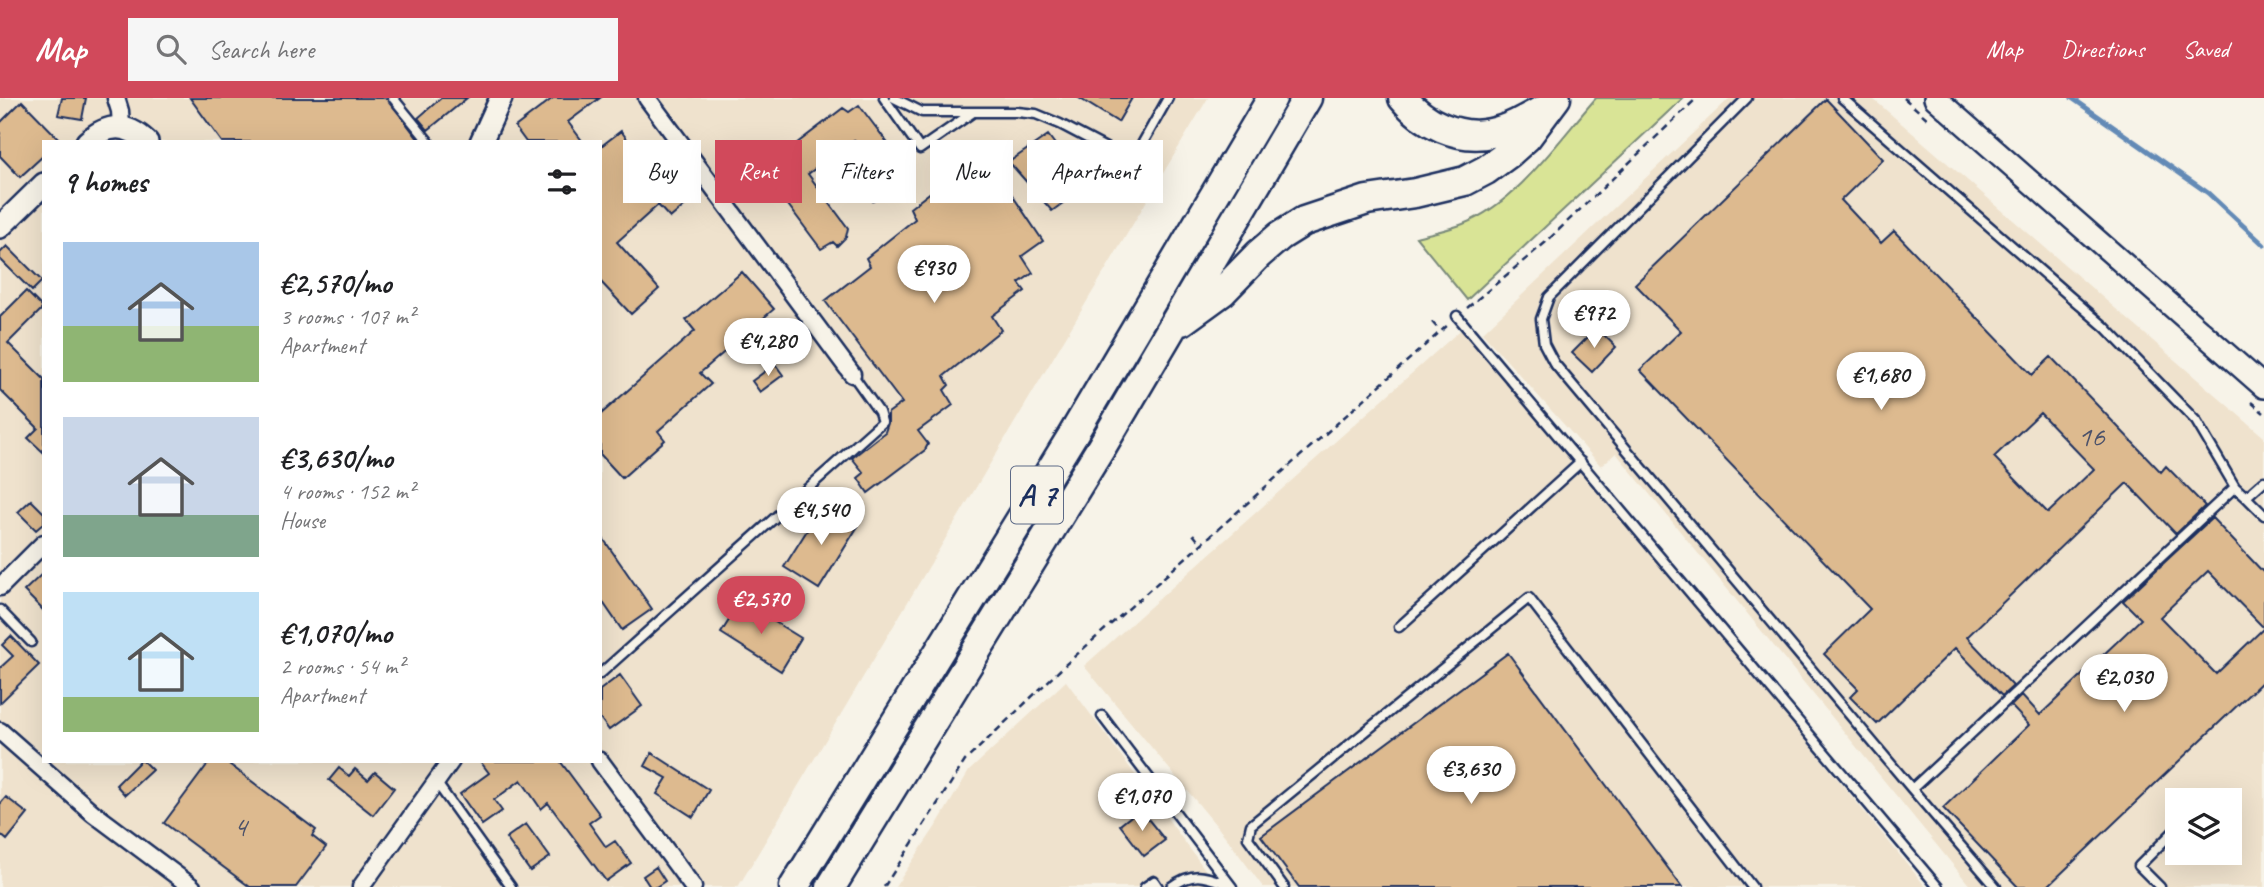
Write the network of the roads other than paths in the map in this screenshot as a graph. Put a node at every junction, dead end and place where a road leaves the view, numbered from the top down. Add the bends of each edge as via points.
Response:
1 (116, 98) edge
2 (393, 98) edge
3 (501, 98) edge
4 (647, 98) edge
5 (884, 98) edge
6 (894, 98) edge
7 (1168, 98) edge
8 (1272, 98) edge
9 (1307, 98) edge
10 (1403, 98) edge
11 (1747, 98) edge
12 (1842, 98) edge
13 (1935, 98) edge
14 (1551, 103) edge
15 (972, 113) junction
16 (121, 126) junction
17 (90, 140) edge
18 (145, 140) edge
19 (427, 140) edge
20 (482, 140) edge
21 (42, 186) edge
22 (0, 227) edge
23 (1457, 316) road end
24 (1174, 327) junction
25 (852, 374) joint
26 (2264, 387) edge
27 (1581, 462) junction
28 (2264, 481) edge
29 (2235, 487) junction
30 (2246, 497) junction
31 (2264, 515) edge
32 (42, 545) edge
33 (0, 587) edge
34 (0, 610) edge
35 (1399, 627) dead end
36 (31, 642) dead end
37 (602, 672) edge
38 (1102, 716) dead end
39 (0, 731) edge
40 (450, 763) edge
41 (601, 763) edge
42 (436, 782) junction
43 (1912, 789) junction
44 (2165, 840) edge
45 (1231, 886) edge
46 (192, 887) edge
47 (360, 887) edge
48 (511, 887) edge
49 (694, 887) edge
50 (794, 887) edge
51 (831, 887) edge
52 (1145, 887) edge
53 (1158, 887) edge
54 (1171, 887) edge
55 (1284, 887) edge
56 (1752, 887) edge
57 (1938, 887) edge
58 (1996, 887) edge
59 (2160, 887) edge

1 - 16 street
2 - 19 lane
3 - 20 main road
4 - 25 street
5 - 15 lane via 920,149
6 - 15 lane via 922,111
7 - 15 lane via 1140,146 1121,156 1036,114
8 - 50 highway, A 7 via 1072,436
9 - 24 highway, A 7
10 - 14 highway via 1420,116 1443,129 1474,134 1511,127
11 - 43 lane via 1549,297 1541,319 1545,344 1554,363
12 - 29 lane via 2105,327 2196,421
13 - 26 main road
14 - 24 highway via 1527,137 1465,181 1367,200 1304,221 1280,236 1222,292
16 - 17 main road
16 - 18 main road
21 - 22 main road
23 - 27 lane
24 - 51 highway, A 7
25 - 37 lane via 882,422
27 - 35 lane
27 - 57 lane
28 - 30 lane
29 - 30 lane
29 - 43 lane
30 - 31 lane
32 - 33 street
34 - 36 lane
38 - 45 lane
39 - 46 street via 93,813
40 - 42 street
41 - 49 street
42 - 47 street
42 - 48 lane
43 - 58 lane
44 - 59 lane via 2140,866
45 - 54 lane via 1199,875
52 - 53 lane via 1154,881
55 - 56 lane via 1248,838 1251,825 1529,598

